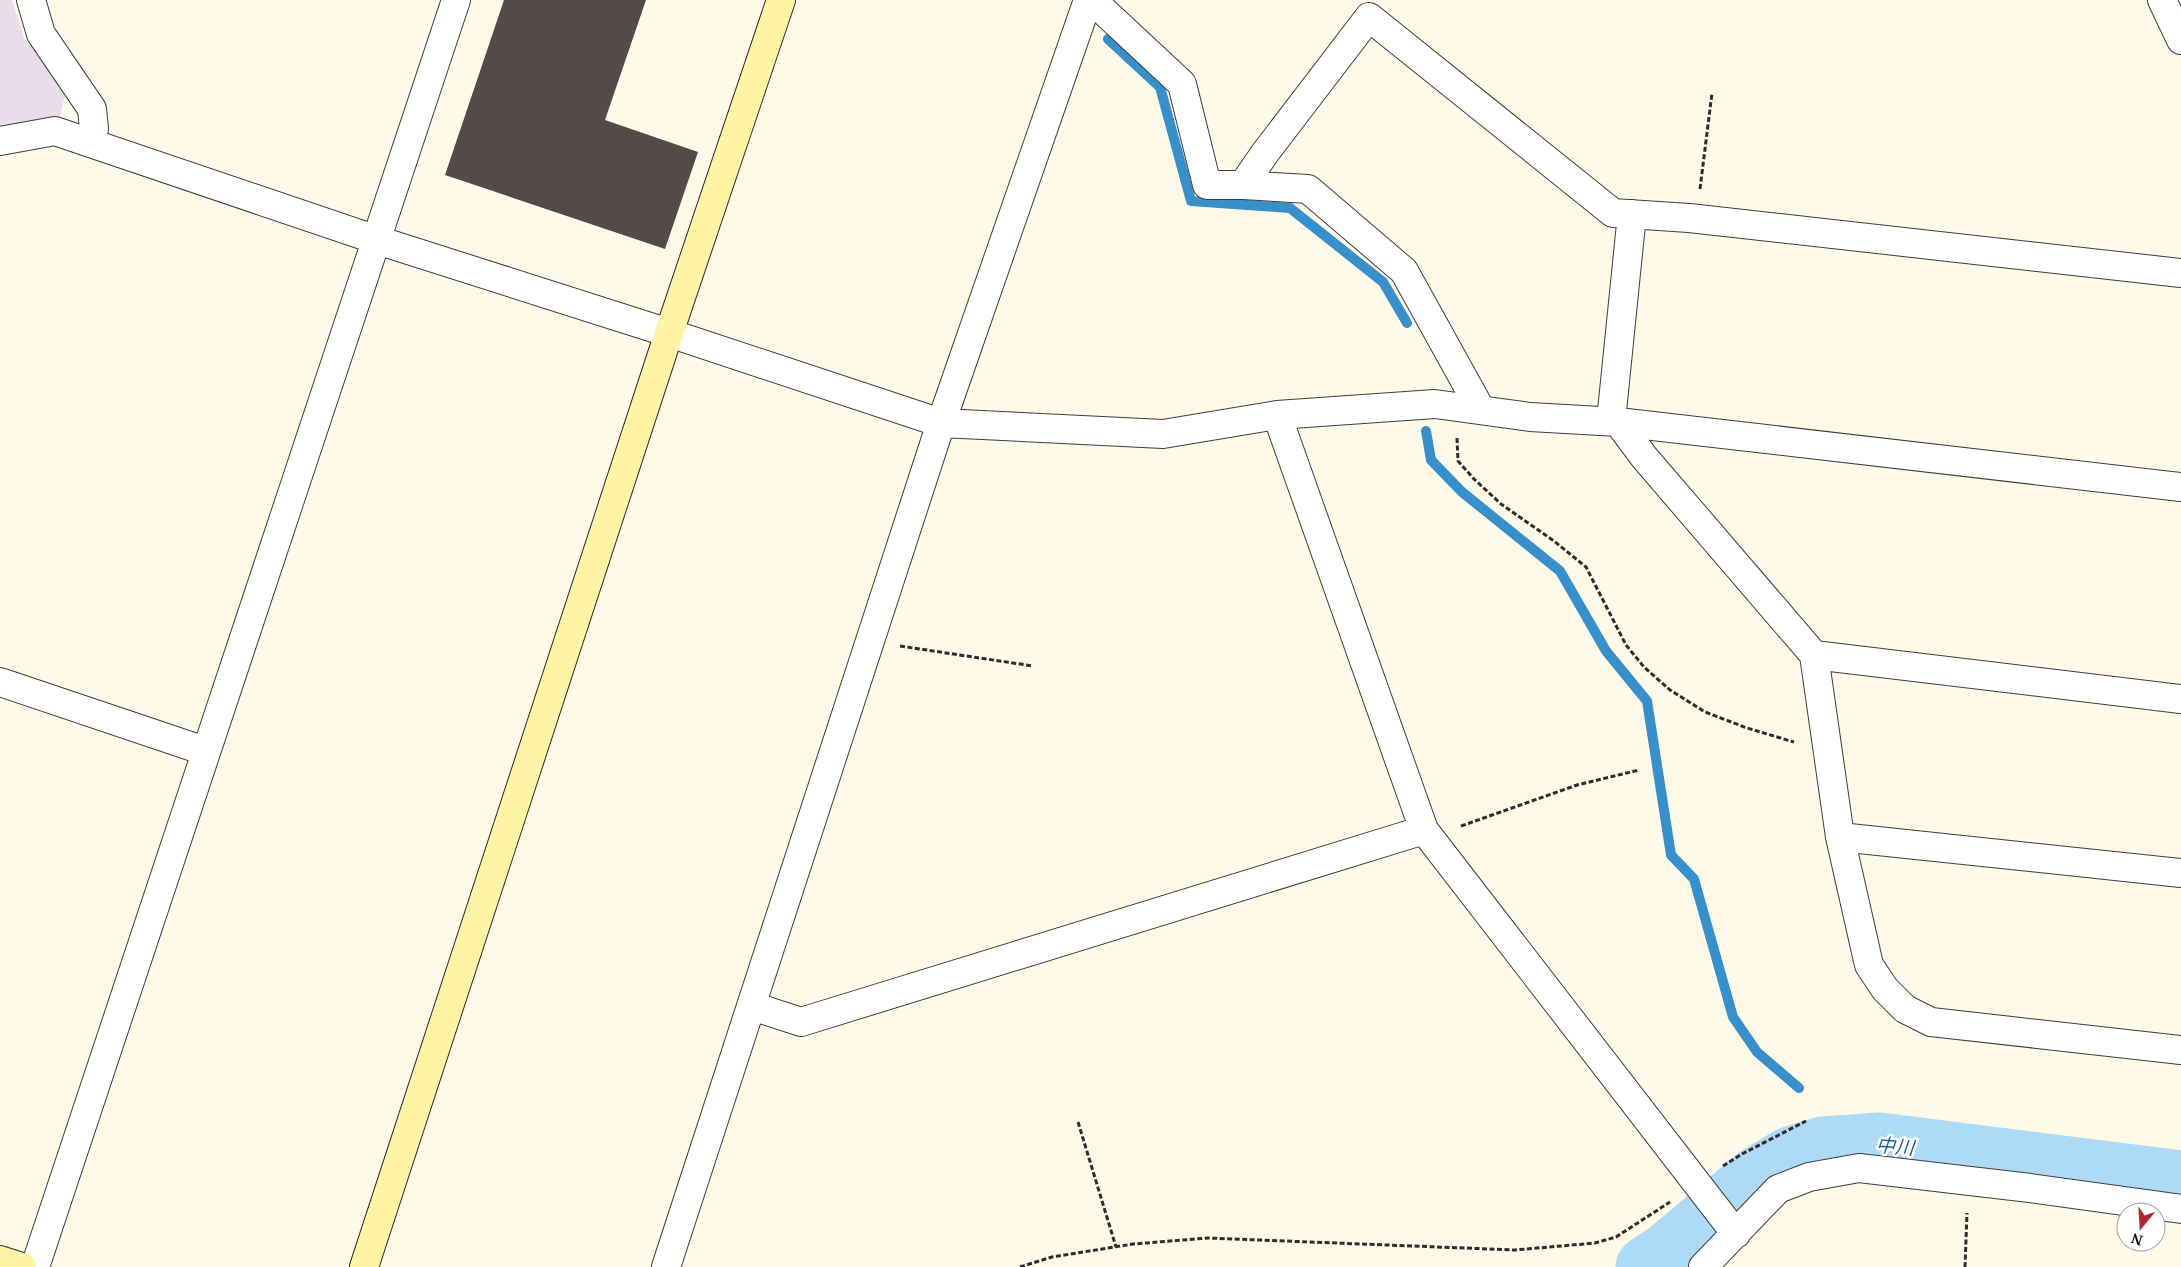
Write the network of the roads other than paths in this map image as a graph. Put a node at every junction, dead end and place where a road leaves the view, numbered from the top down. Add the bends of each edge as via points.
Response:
1 (31, 0) edge
2 (456, 0) edge
3 (782, 0) edge
4 (1088, 0) edge
5 (1092, 0) edge
6 (2162, 0) edge
7 (2181, 40) edge
8 (0, 142) edge
9 (90, 142) junction
10 (1243, 185) junction
11 (1632, 214) junction
12 (376, 240) junction
13 (2181, 273) edge
14 (669, 333) junction
15 (1471, 409) junction
16 (1277, 415) junction
17 (1614, 421) junction
18 (941, 423) junction
19 (2181, 487) edge
20 (1814, 656) junction
21 (0, 682) edge
22 (2181, 700) edge
23 (206, 751) junction
24 (1840, 836) junction
25 (1429, 837) junction
26 (2181, 873) edge
27 (752, 1006) junction
28 (2181, 1050) edge
29 (2181, 1210) edge
30 (1736, 1234) junction
31 (0, 1260) edge
32 (22, 1267) edge
33 (35, 1267) edge
34 (364, 1267) edge
35 (666, 1267) edge
36 (1703, 1267) edge

1 - 9 street via 41,34 92,109 94,129
2 - 12 street
3 - 14 street
4 - 18 street
5 - 10 street via 1182,84 1207,186
6 - 7 street
8 - 9 street via 55,131
9 - 12 street
10 - 11 street via 1369,17 1612,213
10 - 15 street via 1308,189 1404,271
11 - 13 street
11 - 17 street
12 - 14 street
12 - 23 street
14 - 18 street
14 - 34 street
15 - 16 street via 1435,404
15 - 17 street via 1530,417
16 - 18 street via 1163,434
16 - 25 street
17 - 19 street
17 - 20 street
18 - 27 street
20 - 22 street
20 - 24 street
21 - 23 street
23 - 33 street
24 - 26 street
24 - 28 street via 1869,965 1885,990 1905,1009 1931,1022
25 - 27 street via 801,1022
25 - 30 street
27 - 35 street
29 - 30 street via 1859,1168 1809,1177 1778,1189
30 - 36 street
31 - 32 street

